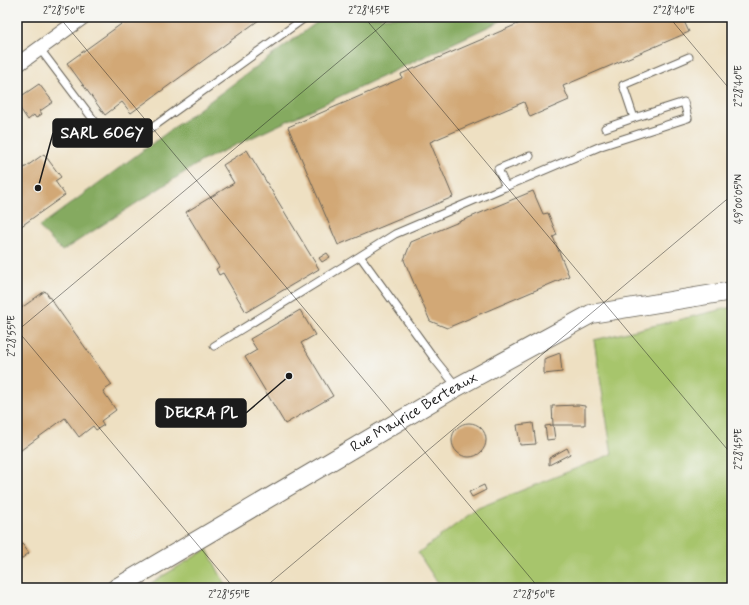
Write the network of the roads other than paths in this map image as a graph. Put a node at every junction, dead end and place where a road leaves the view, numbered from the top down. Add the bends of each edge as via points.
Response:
1 (83, 17) edge
2 (306, 17) edge
3 (40, 49) junction
4 (689, 57) dead end
5 (17, 66) edge
6 (634, 118) junction
7 (606, 128) dead end
8 (530, 156) dead end
9 (506, 187) junction
10 (360, 256) junction
11 (732, 291) edge
12 (214, 346) dead end
13 (457, 387) junction
14 (116, 588) edge

1 - 3 street
2 - 3 lane via 153,128 134,133 109,130 96,123
3 - 5 street
4 - 6 lane via 623,85
6 - 7 lane
6 - 9 lane via 684,102 688,118 601,146
8 - 9 lane via 498,170
9 - 10 lane via 395,234
10 - 12 lane
10 - 13 lane
11 - 13 street, Rue Maurice Berteaux via 591,314
13 - 14 street, Rue Maurice Berteaux

